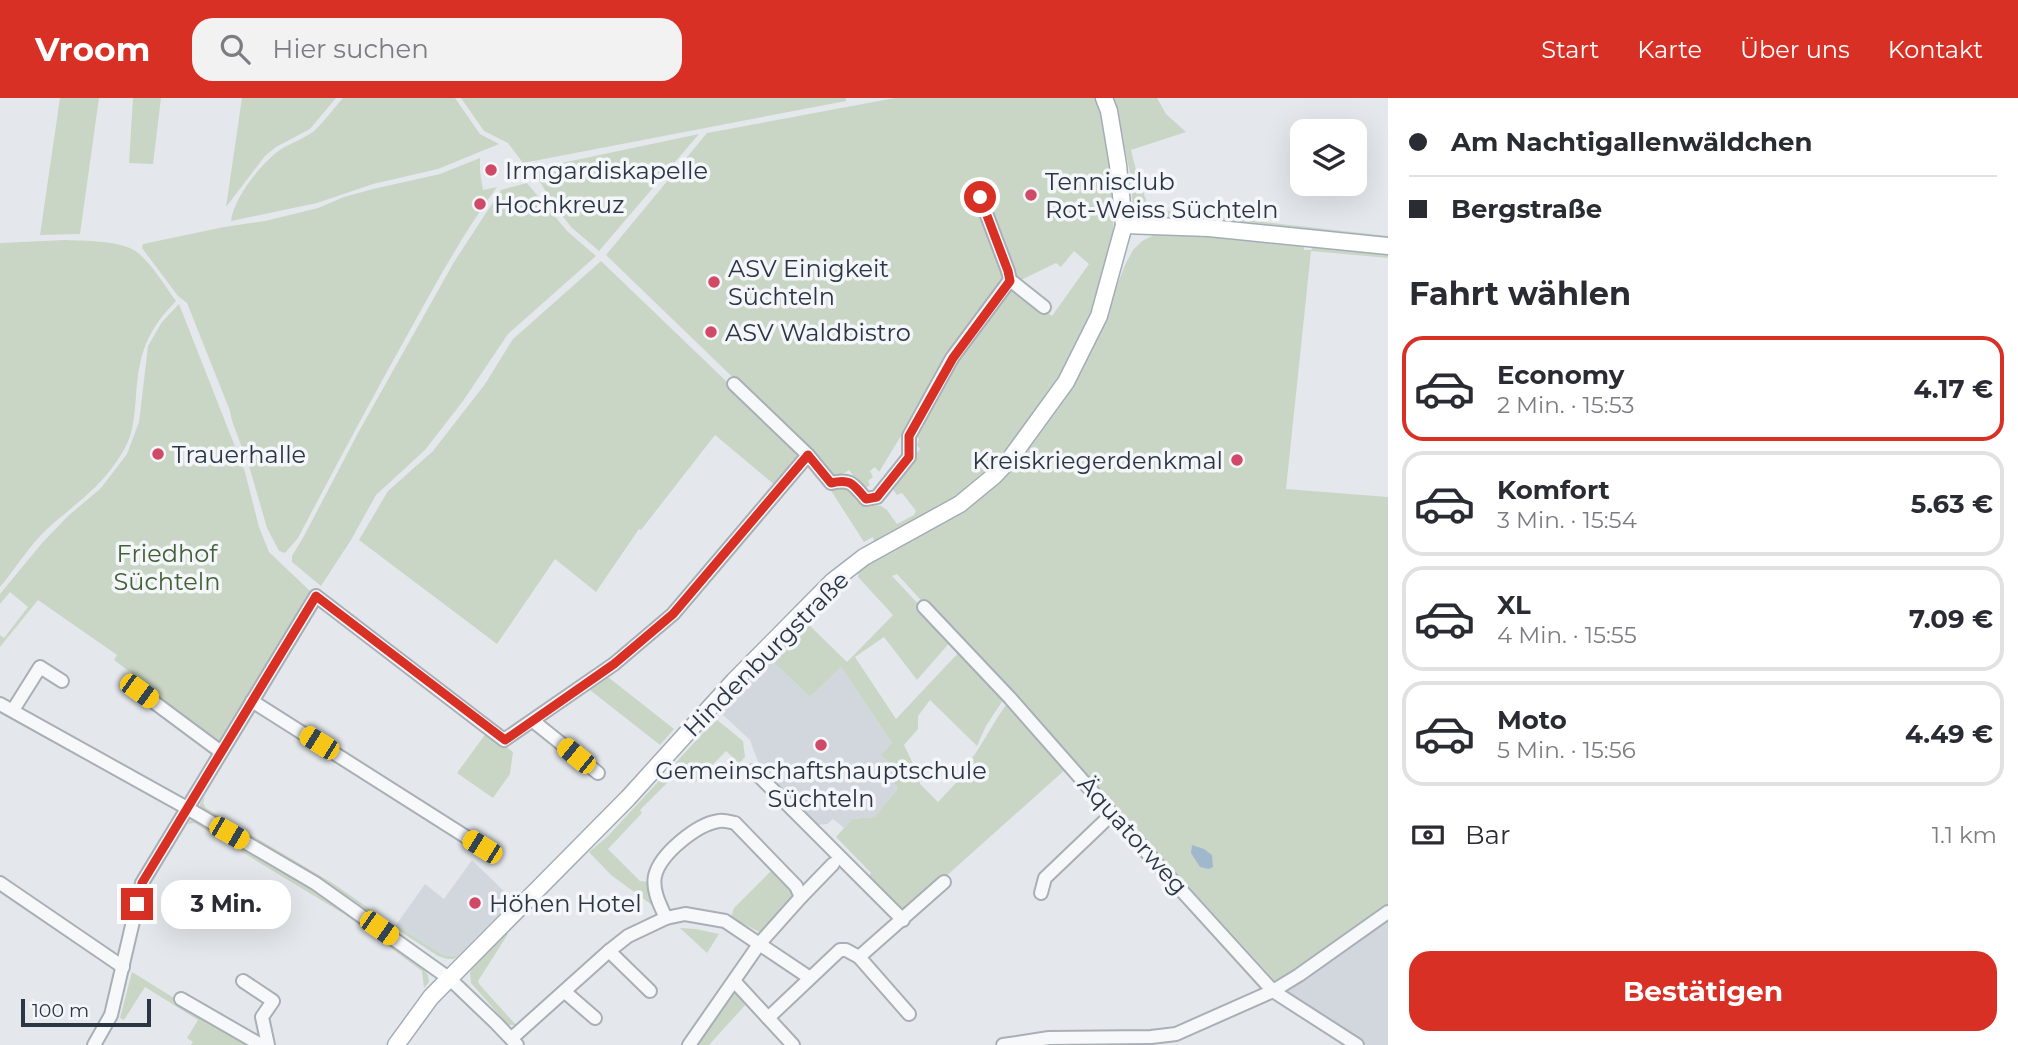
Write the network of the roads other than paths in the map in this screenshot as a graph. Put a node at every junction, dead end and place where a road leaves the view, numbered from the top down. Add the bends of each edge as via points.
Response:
1 (1104, 98) edge
2 (980, 197) dead end
3 (1124, 225) junction
4 (1388, 246) edge
5 (1010, 281) junction
6 (1044, 307) dead end
7 (734, 384) dead end
8 (808, 455) junction
9 (924, 607) dead end
10 (62, 681) dead end
11 (139, 691) dead end
12 (252, 701) junction
13 (0, 704) edge
14 (13, 710) junction
15 (533, 721) junction
16 (221, 752) junction
17 (754, 771) dead end
18 (598, 773) dead end
19 (187, 808) junction
20 (1112, 814) junction
21 (482, 847) dead end
22 (833, 864) dead end
23 (944, 882) dead end
24 (0, 883) edge
25 (1041, 893) dead end
26 (801, 897) junction
27 (1388, 912) edge
28 (666, 918) junction
29 (903, 920) junction
30 (760, 943) junction
31 (609, 951) junction
32 (859, 957) junction
33 (123, 967) junction
34 (810, 978) junction
35 (450, 979) junction
36 (243, 981) dead end
37 (734, 981) junction
38 (1273, 990) junction
39 (650, 991) dead end
40 (565, 992) junction
41 (181, 999) dead end
42 (909, 1014) dead end
43 (262, 1017) junction
44 (595, 1018) dead end
45 (768, 1018) junction
46 (1092, 1041) edge
47 (255, 1042) edge
48 (514, 1042) edge
49 (94, 1045) edge
50 (268, 1045) edge
51 (396, 1045) edge
52 (689, 1045) edge
53 (793, 1045) edge
54 (1003, 1045) edge
55 (1357, 1045) edge

1 - 3 main road, Hindenburgstraße
2 - 5 street
3 - 4 main road via 1209,228
3 - 35 main road, Hindenburgstraße via 1100,316 1066,382 1010,459 960,504 864,557 833,581
5 - 6 street
5 - 8 street via 953,358 909,436 909,457 877,497 866,499 843,480 831,483
7 - 8 street
8 - 15 street via 673,614 614,664
9 - 20 street, Äquatorweg
10 - 14 street via 40,667
11 - 16 street
12 - 15 street via 316,596 505,740
12 - 16 street
12 - 21 street
13 - 14 street
14 - 19 street
15 - 18 street
16 - 19 street
17 - 29 street
19 - 33 street via 142,883
19 - 35 street via 315,883
20 - 25 street via 1045,878
20 - 38 street, Äquatorweg
22 - 26 street
23 - 29 street
24 - 33 street
26 - 28 street via 796,886 735,823 721,820 696,829 660,865 655,890
26 - 30 street
27 - 38 street
28 - 30 street via 685,914 725,921
28 - 31 street
29 - 32 street
30 - 34 street
30 - 37 street
31 - 39 street
31 - 40 street
32 - 34 street via 841,950
32 - 42 street
33 - 49 street via 111,1015
34 - 45 street
35 - 48 street
35 - 51 main road, Hindenburgstraße
36 - 43 street via 273,1001
37 - 45 street
37 - 52 street
38 - 46 street via 1176,1034
38 - 55 street, Äquatorweg
40 - 44 street
40 - 48 street
41 - 47 street
43 - 47 street
43 - 50 street
45 - 53 street
46 - 54 street via 1049,1038

